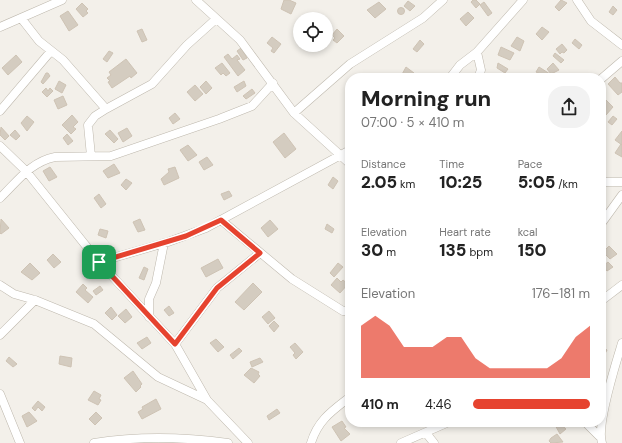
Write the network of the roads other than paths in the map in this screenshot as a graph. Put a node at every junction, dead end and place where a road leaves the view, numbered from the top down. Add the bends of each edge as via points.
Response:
1 (62, 0) edge
2 (196, 0) edge
3 (443, 0) edge
4 (523, 0) edge
5 (577, 0) edge
6 (20, 18) junction
7 (216, 18) junction
8 (0, 27) edge
9 (622, 45) edge
10 (51, 52) junction
11 (478, 52) junction
12 (622, 61) edge
13 (454, 73) edge
14 (480, 73) edge
15 (606, 74) edge
16 (273, 83) junction
17 (106, 110) junction
18 (0, 111) edge
19 (294, 113) junction
20 (0, 146) edge
21 (345, 153) edge
22 (91, 156) junction
23 (341, 156) junction
24 (345, 160) edge
25 (26, 171) junction
26 (606, 182) edge
27 (622, 182) edge
28 (622, 195) edge
29 (0, 198) edge
30 (606, 217) edge
31 (221, 220) junction
32 (164, 243) junction
33 (260, 253) junction
34 (99, 262) junction
35 (0, 285) edge
36 (622, 285) edge
37 (606, 297) edge
38 (35, 300) junction
39 (345, 311) edge
40 (149, 317) junction
41 (0, 336) edge
42 (175, 344) junction
43 (622, 344) edge
44 (0, 394) edge
45 (207, 400) junction
46 (345, 401) edge
47 (606, 406) edge
48 (439, 427) edge
49 (589, 427) edge
50 (601, 427) edge
51 (426, 433) junction
52 (600, 440) edge
53 (20, 443) edge
54 (94, 443) edge
55 (228, 443) edge
56 (248, 443) edge
57 (311, 443) edge
58 (401, 443) edge
59 (434, 443) edge

1 - 6 street
2 - 7 street
3 - 19 street via 423,18 350,64
4 - 11 street
5 - 9 street via 594,24
6 - 8 street
6 - 10 street
7 - 16 street via 240,40
7 - 17 street via 187,45 152,84
10 - 17 street via 63,60
10 - 18 street
11 - 13 street
11 - 14 street
12 - 15 street
16 - 19 street
16 - 22 street via 252,106 220,119 111,156
17 - 22 street via 95,116 88,125
19 - 23 street
20 - 25 street
21 - 23 street
22 - 25 street via 50,158
23 - 24 street
23 - 31 street
25 - 29 street
25 - 34 street
26 - 27 street
28 - 30 street
31 - 32 street
31 - 33 street
32 - 34 street
32 - 40 street via 156,283 149,299
33 - 39 street via 301,285
33 - 42 street via 217,288
34 - 40 street
35 - 38 street via 14,294
36 - 37 street
38 - 41 street
38 - 45 street via 94,324 158,377
40 - 42 street
42 - 45 street
43 - 47 street
44 - 53 street
45 - 56 street
46 - 57 street via 320,422
48 - 51 street
49 - 52 street
50 - 52 street
51 - 58 street
51 - 59 street
54 - 55 street via 135,438

